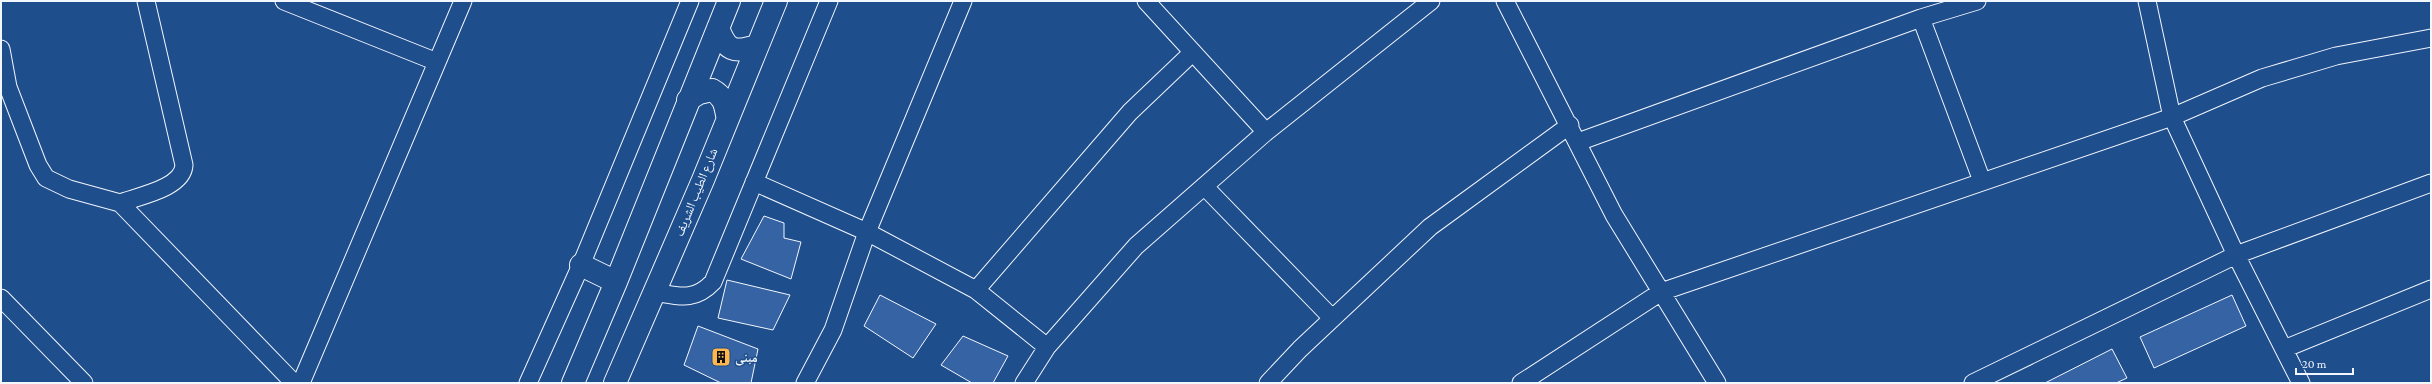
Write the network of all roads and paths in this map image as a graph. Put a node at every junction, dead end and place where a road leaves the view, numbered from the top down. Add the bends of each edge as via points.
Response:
1 (146, 1) edge
2 (284, 1) edge
3 (463, 1) edge
4 (690, 1) edge
5 (729, 1) edge
6 (776, 1) edge
7 (829, 1) edge
8 (963, 1) edge
9 (1146, 1) edge
10 (1431, 1) edge
11 (1504, 1) edge
12 (1977, 1) edge
13 (2147, 1) edge
14 (1921, 18) junction
15 (718, 28) junction
16 (2431, 38) edge
17 (757, 46) junction
18 (1, 49) edge
19 (1192, 52) junction
20 (437, 62) junction
21 (5, 88) edge
22 (688, 100) junction
23 (727, 115) junction
24 (2172, 117) junction
25 (1570, 125) junction
26 (1266, 132) junction
27 (1578, 142) junction
28 (1982, 181) junction
29 (754, 182) junction
30 (2431, 183) edge
31 (1204, 186) junction
32 (120, 203) junction
33 (867, 232) junction
34 (2236, 255) junction
35 (581, 265) junction
36 (616, 282) junction
37 (2431, 289) edge
38 (976, 290) junction
39 (654, 292) junction
40 (1661, 292) junction
41 (4, 307) edge
42 (1332, 318) junction
43 (1047, 347) junction
44 (2284, 349) junction
45 (84, 383) edge
46 (294, 383) edge
47 (301, 383) edge
48 (528, 383) edge
49 (573, 383) edge
50 (615, 383) edge
51 (805, 383) edge
52 (1024, 383) edge
53 (1268, 383) edge
54 (1520, 383) edge
55 (1717, 383) edge
56 (1973, 383) edge
57 (2301, 383) edge

1 - 32 street via 184,166 183,172 174,183
2 - 20 street
3 - 20 street
4 - 35 street
5 - 15 main road
6 - 17 main road, شارع الطيب الشريف
7 - 29 street
8 - 33 street
9 - 19 street
10 - 26 street
11 - 25 street
12 - 14 street
13 - 24 street
14 - 27 street
14 - 28 street
15 - 17 main road via 723,42 733,49 742,50
15 - 22 main road
16 - 24 street via 2336,56 2262,78
17 - 23 main road, شارع الطيب الشريف
18 - 21 street
19 - 26 street
19 - 38 street via 1130,112
20 - 47 street
21 - 32 street via 38,166 46,178 69,189
22 - 23 main road via 699,93 712,90 724,101
22 - 36 main road
23 - 39 main road, شارع الطيب الشريف
24 - 28 street
24 - 34 street
25 - 27 street
25 - 42 street via 1430,227
26 - 31 street
27 - 40 street via 1614,214
28 - 40 street
29 - 33 street
29 - 39 street via 714,282 705,291 694,296
30 - 34 street
31 - 42 street
31 - 43 street via 1136,246
32 - 46 street
33 - 38 street
33 - 51 street via 833,330
34 - 44 street
34 - 56 street
35 - 36 main road
35 - 48 street
36 - 49 main road
37 - 44 street
38 - 43 street
39 - 50 main road, شارع الطيب الشريف
40 - 54 street
40 - 55 street
41 - 45 street
42 - 53 street
43 - 52 street
44 - 57 street

